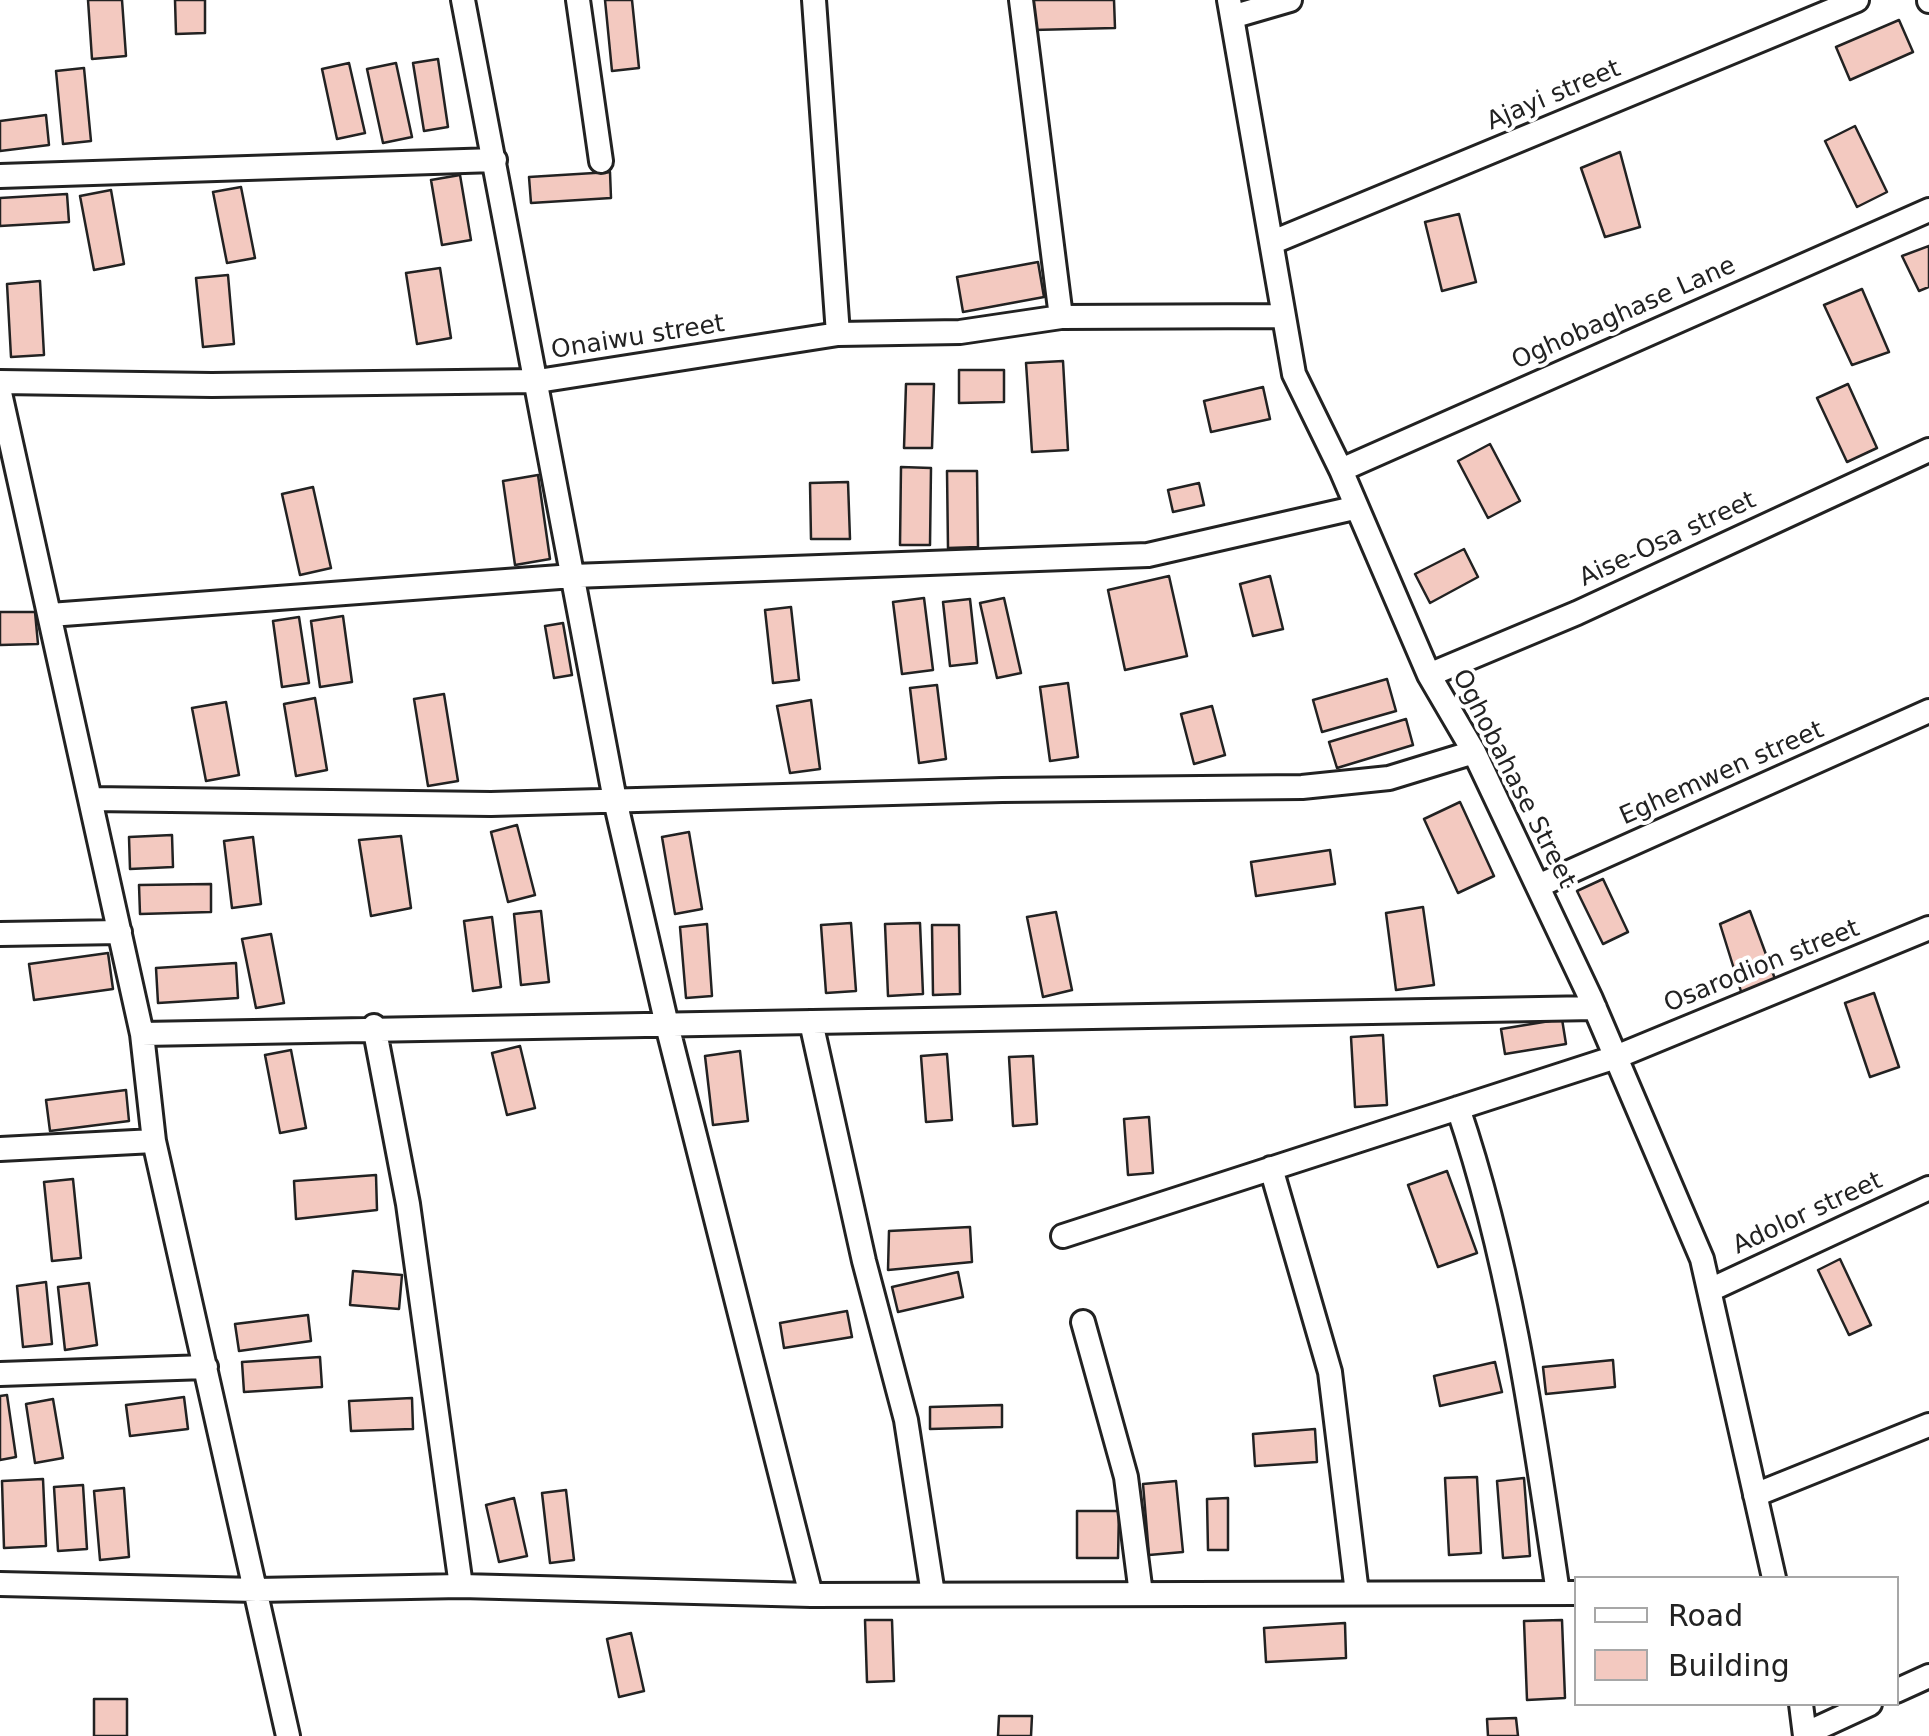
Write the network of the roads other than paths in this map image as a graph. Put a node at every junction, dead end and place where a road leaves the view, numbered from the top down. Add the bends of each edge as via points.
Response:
1 (464, 0) edge
2 (578, 0) edge
3 (814, 0) edge
4 (1021, 0) edge
5 (1290, 0) edge
6 (1857, 0) edge
7 (1232, 8) edge
8 (495, 160) junction
9 (601, 162) dead end
10 (0, 176) edge
11 (1929, 210) edge
12 (1273, 242) junction
13 (1061, 316) junction
14 (1283, 316) junction
15 (838, 334) junction
16 (538, 381) junction
17 (0, 382) edge
18 (0, 392) edge
19 (1929, 450) edge
20 (1341, 470) junction
21 (11, 488) edge
22 (1354, 508) junction
23 (572, 576) junction
24 (50, 615) junction
25 (1429, 675) junction
26 (1929, 711) edge
27 (1474, 752) junction
28 (90, 800) junction
29 (615, 800) junction
30 (1538, 886) junction
31 (1929, 928) edge
32 (120, 932) junction
33 (0, 934) edge
34 (1595, 1008) junction
35 (811, 1022) junction
36 (666, 1025) junction
37 (374, 1026) junction
38 (142, 1034) junction
39 (1616, 1057) junction
40 (1458, 1108) junction
41 (154, 1141) junction
42 (0, 1149) edge
43 (1271, 1168) junction
44 (1929, 1188) edge
45 (1063, 1236) dead end
46 (1710, 1290) junction
47 (1083, 1322) dead end
48 (206, 1366) junction
49 (0, 1374) edge
50 (1929, 1425) edge
51 (1755, 1495) junction
52 (1774, 1576) edge
53 (0, 1584) edge
54 (461, 1586) junction
55 (258, 1590) junction
56 (1567, 1593) edge
57 (811, 1594) junction
58 (933, 1594) junction
59 (1140, 1594) junction
60 (1358, 1594) junction
61 (1929, 1676) edge
62 (1899, 1690) edge
63 (1801, 1706) edge
64 (1866, 1706) edge
65 (1805, 1735) edge
66 (288, 1736) edge

1 - 8 street
2 - 9 street
3 - 15 street
4 - 13 street
5 - 7 street
6 - 12 street, Ajayi street
7 - 12 street, Oghobahase Street
8 - 10 street
8 - 16 street
11 - 20 street, Oghobaghase Lane
12 - 14 street, Oghobahase Street
13 - 14 street, Onaiwu street
13 - 15 street, Onaiwu street via 960,332
14 - 20 street, Oghobahase Street via 1294,374
15 - 16 street, Onaiwu street
16 - 17 street, Onaiwu street
16 - 23 street
18 - 21 street
19 - 25 street, Aise-Osa street
20 - 22 street, Oghobahase Street
21 - 24 street
22 - 23 street via 1148,556
22 - 25 street, Oghobahase Street
23 - 24 street
23 - 29 street
24 - 28 street
25 - 27 street, Oghobahase Street
26 - 30 street, Eghemwen street
27 - 29 street via 1389,778 1302,788
27 - 30 street, Oghobahase Street
28 - 29 street
28 - 32 street
29 - 36 street
30 - 34 street, Oghobahase Street
31 - 39 street, Osarodion street
32 - 33 street
32 - 38 street
34 - 35 street
34 - 39 street, Oghobahase Street
35 - 36 street
35 - 58 street via 906,1420
36 - 37 street
36 - 57 street
37 - 38 street
37 - 54 street via 408,1204
38 - 41 street
39 - 40 street, Osarodion street
39 - 46 street, Oghobahase Street
40 - 43 street, Osarodion street
40 - 56 street via 1480,1171
41 - 42 street
41 - 48 street
43 - 45 street, Osarodion street
43 - 60 street via 1330,1372
44 - 46 street, Adolor street
46 - 51 street, Oghobahase Street
47 - 59 street via 1126,1477
48 - 49 street
48 - 55 street
50 - 51 street
51 - 52 street, Oghobahase Street
53 - 55 street
54 - 55 street
54 - 57 street
55 - 66 street
56 - 60 street
57 - 58 street
58 - 59 street
59 - 60 street
61 - 62 street
63 - 65 street
64 - 65 street

